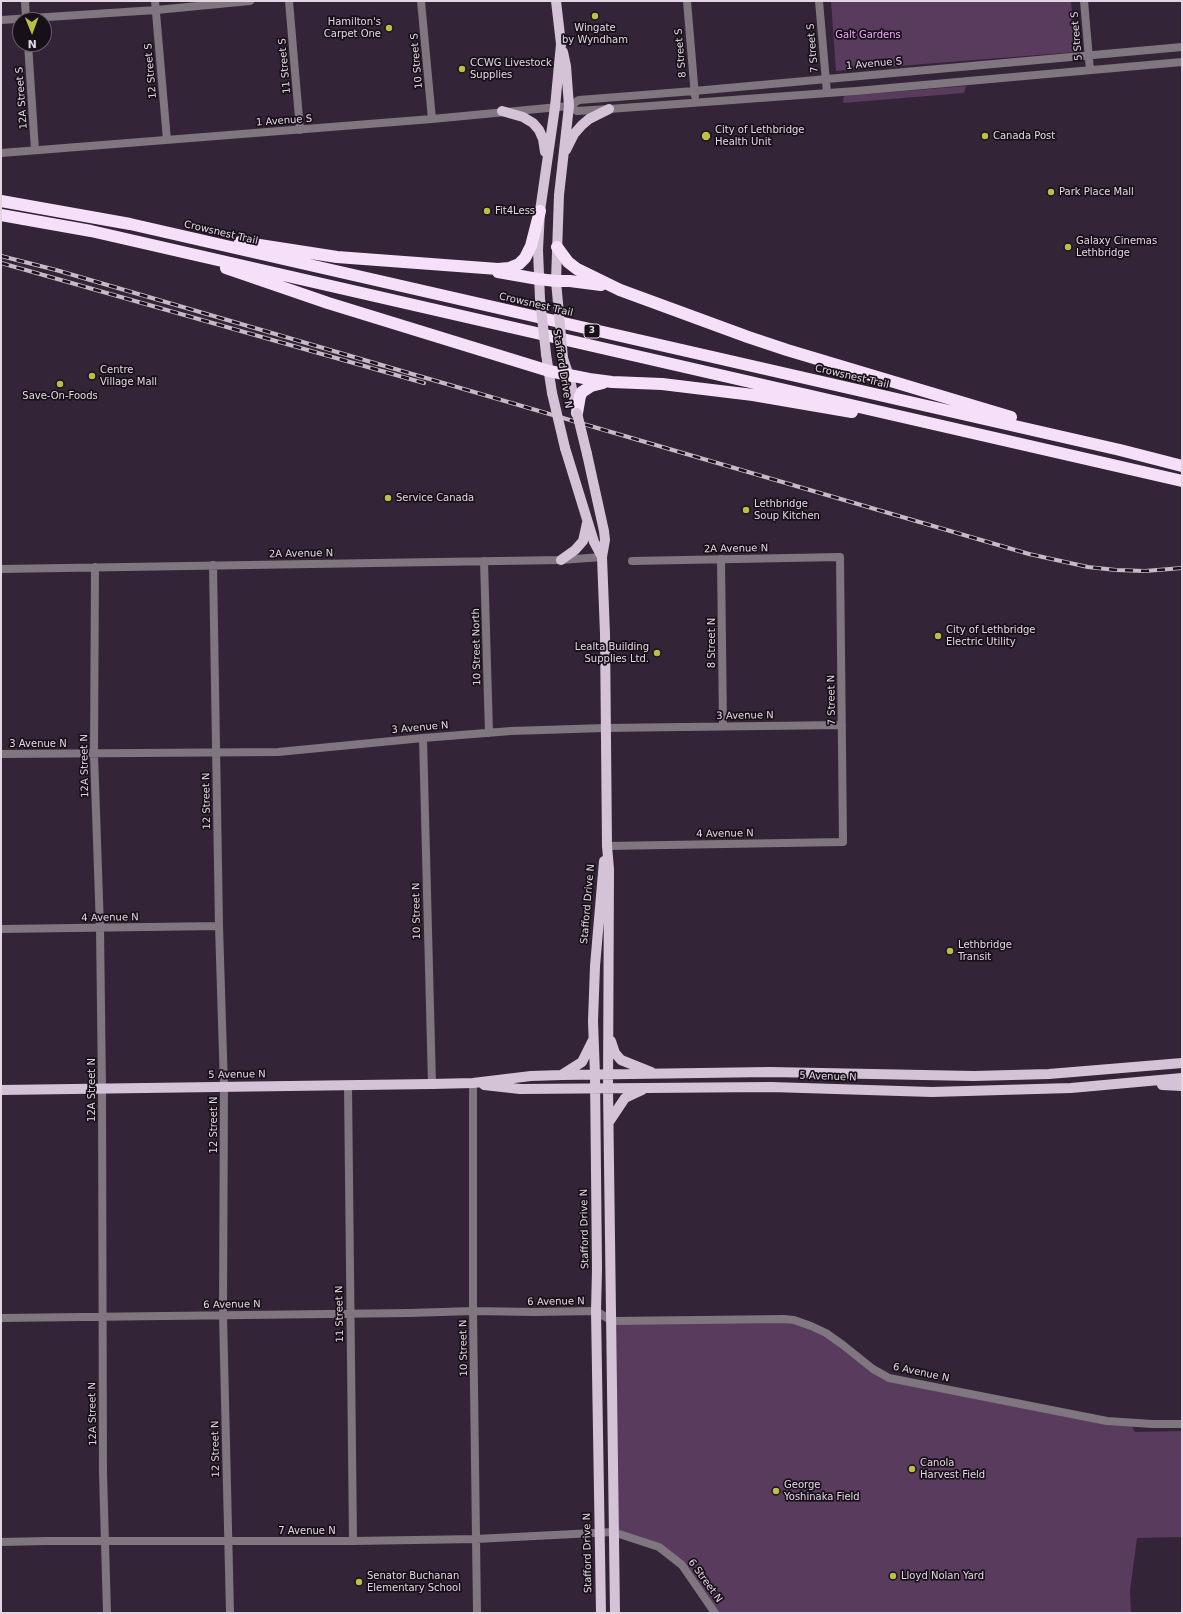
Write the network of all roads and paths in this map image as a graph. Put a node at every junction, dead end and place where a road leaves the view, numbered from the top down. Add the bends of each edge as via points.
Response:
1 (25, 1) edge
2 (155, 1) edge
3 (250, 1) edge
4 (290, 1) edge
5 (421, 1) edge
6 (556, 1) edge
7 (687, 1) edge
8 (819, 1) edge
9 (1084, 1) edge
10 (156, 10) junction
11 (26, 12) edge
12 (52, 17) edge
13 (1, 20) edge
14 (12, 20) edge
15 (561, 44) junction
16 (1182, 47) edge
17 (29, 52) edge
18 (1089, 56) junction
19 (1182, 62) edge
20 (1090, 70) junction
21 (826, 78) junction
22 (694, 91) junction
23 (827, 93) junction
24 (695, 103) junction
25 (569, 106) junction
26 (555, 107) junction
27 (609, 110) junction
28 (502, 111) junction
29 (432, 119) junction
30 (300, 130) junction
31 (167, 140) junction
32 (35, 150) junction
33 (1, 154) edge
34 (562, 159) junction
35 (547, 161) junction
36 (1, 201) edge
37 (540, 211) junction
38 (1, 215) edge
39 (130, 224) junction
40 (158, 246) junction
41 (558, 247) junction
42 (468, 267) junction
43 (538, 279) junction
44 (556, 281) junction
45 (620, 290) junction
46 (549, 371) junction
47 (569, 376) junction
48 (612, 382) junction
49 (577, 400) junction
50 (577, 413) joint
51 (1029, 445) junction
52 (1120, 450) junction
53 (1182, 462) edge
54 (1182, 466) edge
55 (1182, 482) edge
56 (587, 520) junction
57 (602, 557) junction
58 (840, 557) joint
59 (722, 559) junction
60 (561, 560) junction
61 (484, 561) junction
62 (632, 561) dead end
63 (213, 565) junction
64 (95, 567) junction
65 (1, 569) edge
66 (842, 725) junction
67 (723, 726) junction
68 (605, 728) junction
69 (489, 733) junction
70 (423, 738) junction
71 (217, 753) junction
72 (1, 754) edge
73 (94, 754) junction
74 (843, 842) joint
75 (607, 846) junction
76 (219, 926) junction
77 (100, 928) junction
78 (1, 929) edge
79 (608, 1031) junction
80 (594, 1038) junction
81 (1182, 1063) edge
82 (656, 1074) junction
83 (562, 1075) junction
84 (595, 1075) junction
85 (608, 1075) junction
86 (1182, 1078) edge
87 (1141, 1082) junction
88 (473, 1083) junction
89 (432, 1084) junction
90 (348, 1086) junction
91 (1182, 1086) edge
92 (224, 1087) junction
93 (102, 1088) junction
94 (608, 1088) junction
95 (649, 1088) junction
96 (595, 1089) junction
97 (1, 1090) edge
98 (609, 1122) junction
99 (473, 1311) junction
100 (596, 1311) junction
101 (350, 1313) junction
102 (223, 1315) junction
103 (102, 1317) junction
104 (1, 1318) edge
105 (612, 1321) junction
106 (1182, 1424) edge
107 (600, 1532) junction
108 (614, 1532) junction
109 (476, 1539) junction
110 (229, 1540) junction
111 (106, 1541) junction
112 (353, 1541) junction
113 (1, 1542) edge
114 (107, 1613) edge
115 (230, 1613) edge
116 (477, 1613) edge
117 (601, 1613) edge
118 (615, 1613) edge
119 (716, 1613) edge

1 - 11 street
2 - 10 street, 12 Street S
3 - 10 street
4 - 30 street, 11 Street S
5 - 29 street, 10 Street S
6 - 15 main road
7 - 22 street, 8 Street S
8 - 21 street, 7 Street S
9 - 18 street, 5 Street S
10 - 12 street
10 - 31 street, 12 Street S
13 - 14 street
15 - 25 main road, Stafford Drive N via 566,66
15 - 26 main road, Stafford Drive N
16 - 18 street, 1 Avenue S
17 - 32 street, 12A Street S
18 - 20 street, 5 Street S
18 - 21 street, 1 Avenue S
19 - 20 street, 1 Avenue S
20 - 23 street, 1 Avenue S
21 - 22 street, 1 Avenue S
21 - 23 street, 7 Street S
22 - 24 street, 8 Street S
22 - 25 street, 1 Avenue S via 577,100
23 - 24 street, 1 Avenue S
24 - 27 street, 1 Avenue S
25 - 26 street, 1 Avenue S
25 - 27 street, 1 Avenue S via 577,111
25 - 34 main road, Stafford Drive N
26 - 28 street, 1 Avenue S
26 - 35 main road, Stafford Drive N
27 - 34 main road via 582,125 574,134
28 - 29 street, 1 Avenue S
28 - 35 main road via 523,117 539,130
29 - 30 street, 1 Avenue S
30 - 31 street, 1 Avenue S
31 - 32 street, 1 Avenue S
32 - 33 street, 1 Avenue S
34 - 41 main road, Stafford Drive N
35 - 37 main road, Stafford Drive N
36 - 39 highway, Crowsnest Trail / 3
37 - 42 highway via 531,246 519,264 498,269
37 - 43 main road, Stafford Drive N
38 - 40 highway, 3 via 91,230
39 - 42 highway via 337,257
39 - 52 highway, Crowsnest Trail / 3
40 - 46 highway via 328,303
40 - 51 highway, 3
41 - 44 main road, Stafford Drive N
41 - 45 highway via 568,262 578,269
42 - 43 highway
43 - 44 highway
43 - 46 main road, Stafford Drive N, bridge
44 - 45 highway via 594,284
44 - 47 main road, Stafford Drive N, bridge via 563,358
45 - 52 highway via 787,350
46 - 47 highway
46 - 56 main road, Stafford Drive N, bridge via 565,448
47 - 48 highway
47 - 49 main road, Stafford Drive N
48 - 49 highway via 591,386 582,392
48 - 51 highway via 662,384 753,395
49 - 50 highway
50 - 57 main road, Stafford Drive N, bridge via 604,531
51 - 55 highway, 3
52 - 53 highway
52 - 54 highway, Crowsnest Trail / 3
56 - 57 main road, Stafford Drive N
56 - 60 main road via 582,541
57 - 60 street, 2A Avenue N
57 - 68 main road, Stafford Drive N
58 - 59 street, 2A Avenue N
58 - 66 street, 7 Street N
59 - 62 street, 2A Avenue N
59 - 67 street, 8 Street N
60 - 61 street, 2A Avenue N
61 - 63 street, 2A Avenue N
61 - 69 street, 10 Street North
63 - 64 street, 2A Avenue N
63 - 71 street, 12 Street N
64 - 65 street, 2A Avenue N
64 - 73 street, 12A Street N
66 - 67 street, 3 Avenue N
66 - 74 street, 7 Street N
67 - 68 street, 3 Avenue N
68 - 69 street, 3 Avenue N
68 - 75 main road, Stafford Drive N
69 - 70 street, 3 Avenue N
70 - 71 street, 3 Avenue N via 278,752
70 - 89 street, 10 Street N
71 - 73 street, 3 Avenue N
71 - 76 street, 12 Street N
72 - 73 street, 3 Avenue N
73 - 77 street, 12A Street N
74 - 75 street, 4 Avenue N
75 - 79 main road, Stafford Drive N
75 - 80 main road, Stafford Drive N via 595,966
76 - 77 street, 4 Avenue N
76 - 92 street, 12 Street N
77 - 78 street, 4 Avenue N
77 - 93 street, 12A Street N
79 - 82 main road via 618,1058
79 - 85 main road, Stafford Drive N
80 - 83 main road via 582,1062
80 - 84 main road, Stafford Drive N
81 - 82 main road, 5 Avenue N via 1049,1074 974,1076 770,1072
82 - 85 main road, 5 Avenue N
83 - 84 main road, 5 Avenue N
83 - 88 main road, 5 Avenue N
84 - 85 main road, 5 Avenue N
84 - 96 main road, Stafford Drive N
85 - 94 main road, Stafford Drive N
86 - 87 main road, 5 Avenue N
87 - 91 main road
87 - 95 main road, 5 Avenue N via 1071,1088 932,1092 771,1087
88 - 89 main road, 5 Avenue N
88 - 96 main road, 5 Avenue N via 514,1089
88 - 99 street, 10 Street N
89 - 90 main road, 5 Avenue N
90 - 92 main road, 5 Avenue N
90 - 101 street, 11 Street N
92 - 93 main road, 5 Avenue N
92 - 102 street, 12 Street N
93 - 97 main road, 5 Avenue N
93 - 103 street, 12A Street N
94 - 95 main road, 5 Avenue N
94 - 96 main road, 5 Avenue N
94 - 98 main road, Stafford Drive N
95 - 98 main road via 625,1098
96 - 100 main road, Stafford Drive N
98 - 105 main road, Stafford Drive N
99 - 100 street, 6 Avenue N
99 - 101 street, 6 Avenue N
99 - 109 street, 10 Street N
100 - 105 street, 6 Avenue N
100 - 107 main road, Stafford Drive N
101 - 102 street, 6 Avenue N
101 - 112 street, 11 Street N
102 - 103 street, 6 Avenue N
102 - 110 street, 12 Street N
103 - 104 street, 6 Avenue N
103 - 111 street, 12A Street N
105 - 106 street, 6 Avenue N via 794,1320 826,1333 889,1378 1107,1421
105 - 108 main road, Stafford Drive N
107 - 108 street, 7 Avenue N
107 - 109 street, 7 Avenue N
107 - 117 main road, Stafford Drive N
108 - 118 main road, Stafford Drive N
108 - 119 street, 6 Street N via 660,1547 682,1565
109 - 112 street, 7 Avenue N
109 - 116 street, 10 Street N
110 - 111 street, 7 Avenue N
110 - 112 street, 7 Avenue N
110 - 115 street, 12 Street N
111 - 113 street, 7 Avenue N
111 - 114 street, 12A Street N

